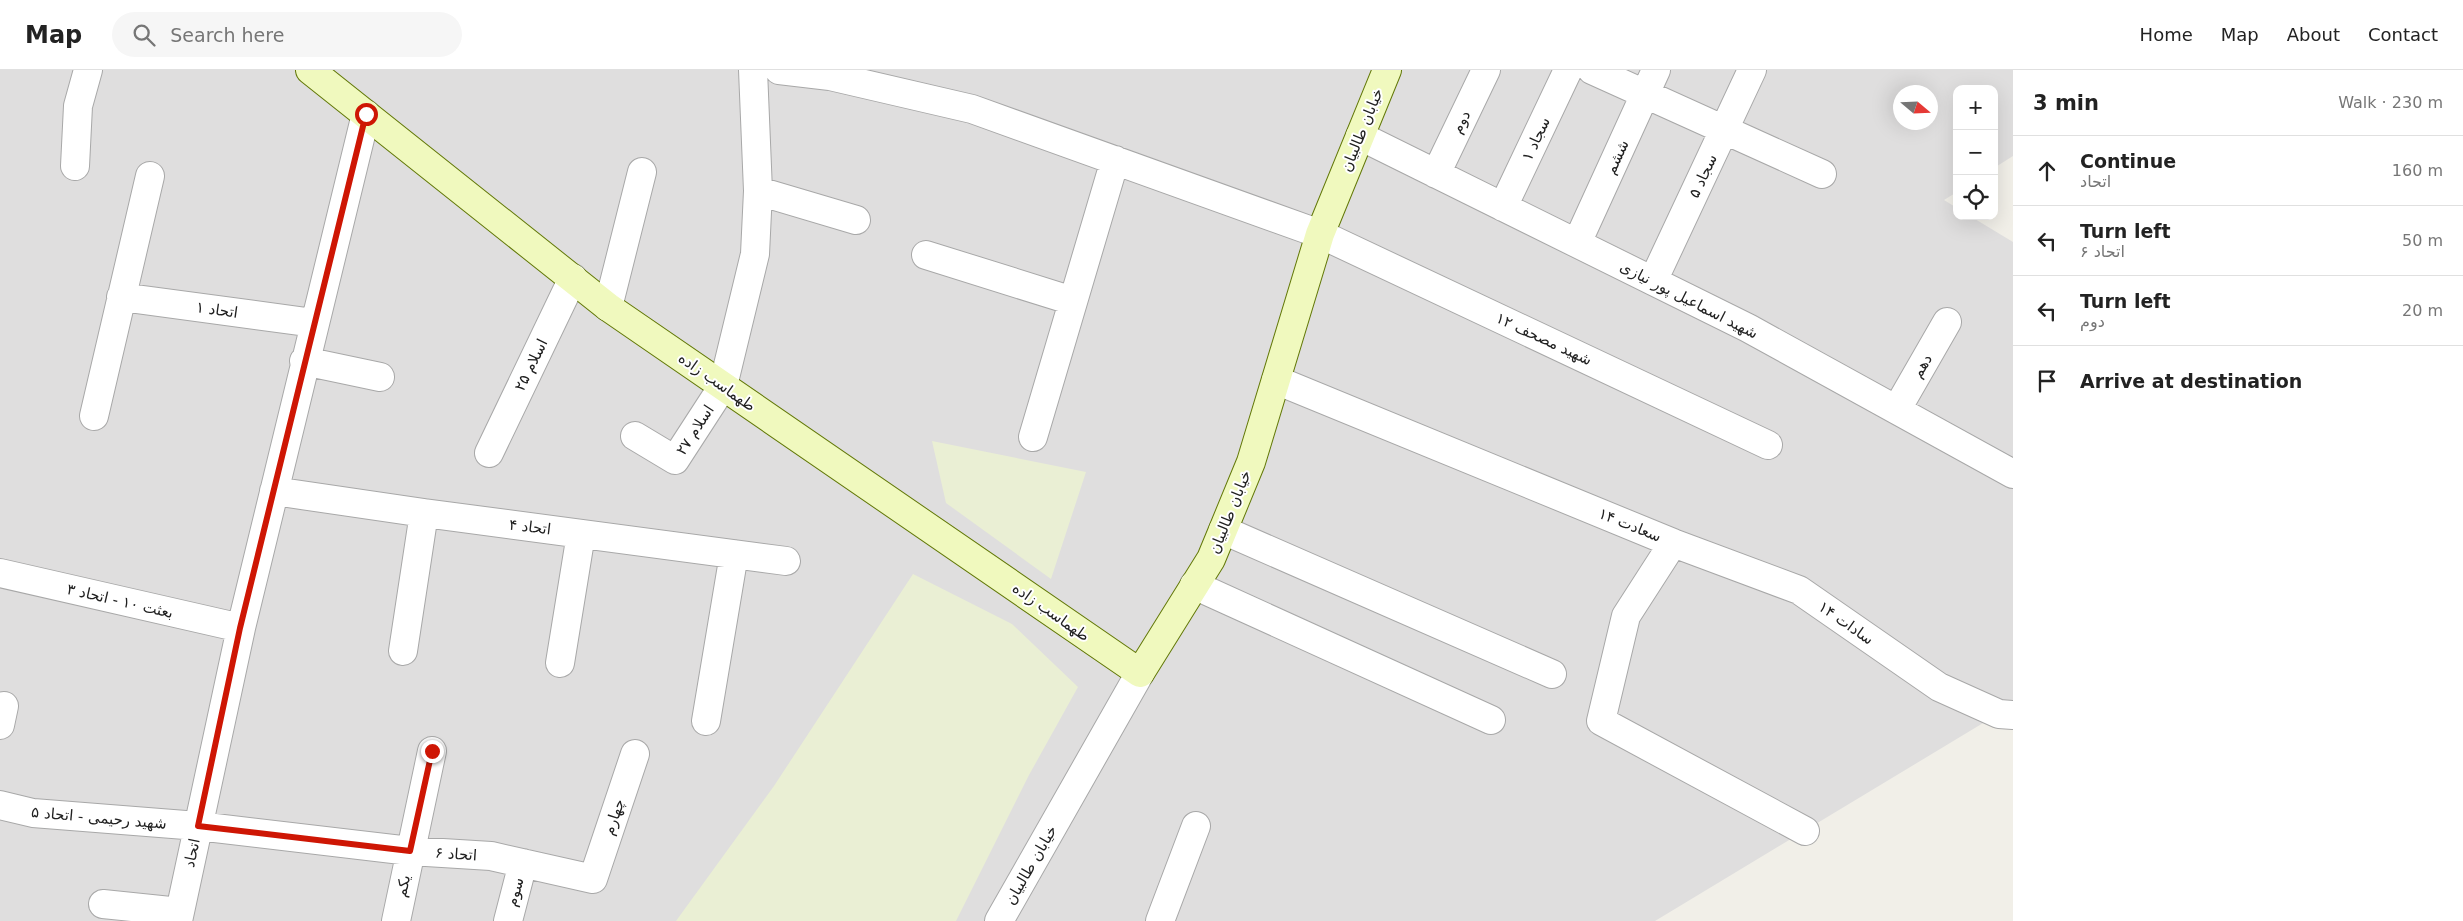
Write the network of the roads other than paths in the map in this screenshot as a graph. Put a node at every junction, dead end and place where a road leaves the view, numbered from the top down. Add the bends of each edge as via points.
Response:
1 (88, 70) edge
2 (310, 70) edge
3 (753, 70) edge
4 (779, 70) edge
5 (1387, 70) edge
6 (1486, 70) edge
7 (1568, 70) edge
8 (1592, 70) edge
9 (1752, 70) edge
10 (831, 73) edge
11 (1651, 82) edge
12 (366, 114) junction
13 (1724, 130) junction
14 (1360, 136) junction
15 (1115, 160) junction
16 (75, 166) dead end
17 (642, 172) dead end
18 (1436, 174) junction
19 (1822, 174) dead end
20 (150, 176) dead end
21 (758, 191) junction
22 (1503, 207) junction
23 (856, 220) dead end
24 (1320, 234) junction
25 (1577, 244) junction
26 (926, 255) dead end
27 (573, 278) junction
28 (1653, 281) junction
29 (121, 298) junction
30 (1073, 301) junction
31 (608, 307) junction
32 (1947, 322) dead end
33 (314, 323) junction
34 (304, 361) junction
35 (380, 377) dead end
36 (1276, 380) junction
37 (723, 386) junction
38 (1896, 409) junction
39 (94, 416) dead end
40 (635, 436) dead end
41 (1033, 437) dead end
42 (1768, 445) dead end
43 (489, 453) dead end
44 (2013, 474) edge
45 (274, 491) junction
46 (424, 513) junction
47 (1223, 530) junction
48 (581, 534) junction
49 (1673, 542) junction
50 (734, 554) junction
51 (786, 561) dead end
52 (0, 573) edge
53 (1194, 585) junction
54 (240, 628) junction
55 (403, 651) dead end
56 (560, 663) dead end
57 (1140, 674) junction
58 (1552, 674) dead end
59 (2013, 715) edge
60 (1491, 720) dead end
61 (706, 721) dead end
62 (432, 751) dead end
63 (635, 754) dead end
64 (0, 806) edge
65 (198, 826) junction
66 (1196, 826) dead end
67 (1805, 830) dead end
68 (410, 851) junction
69 (523, 864) junction
70 (593, 880) joint
71 (103, 904) dead end
72 (178, 916) edge
73 (396, 921) edge
74 (508, 921) edge
75 (999, 921) edge
76 (1160, 921) edge

1 - 16 street via 78,106
2 - 12 main road, طهماسب زاده
3 - 21 street
4 - 10 street, شهید مصحف ۱۲
5 - 14 main road, خیابان طالبیان
6 - 18 street, دوم
7 - 22 street, سجاد ۱
8 - 11 street
9 - 13 street, سجاد ۵
10 - 15 street, شهید مصحف ۱۲ via 972,109
11 - 13 street
11 - 25 street, ششم
12 - 27 main road, طهماسب زاده
12 - 33 street, اتحاد
13 - 19 street
13 - 28 street, سجاد ۵
14 - 18 street, شهید اسماعیل پور نیازی
14 - 24 main road, خیابان طالبیان
15 - 24 street, شهید مصحف ۱۲
15 - 30 street
17 - 31 street
18 - 22 street, شهید اسماعیل پور نیازی
20 - 29 street
21 - 23 street
21 - 37 street via 756,254
22 - 25 street, شهید اسماعیل پور نیازی
24 - 36 main road, خیابان طالبیان
24 - 42 street, شهید مصحف ۱۲
25 - 28 street, شهید اسماعیل پور نیازی
26 - 30 street
27 - 31 main road, طهماسب زاده
27 - 43 street, اسلام ۲۵
28 - 38 street, شهید اسماعیل پور نیازی
29 - 33 street, اتحاد ۱
29 - 39 street
30 - 41 street
31 - 37 main road, طهماسب زاده
32 - 38 street, دهم
33 - 34 street, اتحاد
34 - 35 street
34 - 45 street, اتحاد
36 - 47 main road, خیابان طالبیان via 1251,462
36 - 49 street, سعادت ۱۴
37 - 40 street, اسلام ۲۷ via 675,460
37 - 57 main road, طهماسب زاده
38 - 44 street, شهید اسماعیل پور نیازی
45 - 46 street, اتحاد ۴
45 - 54 street, اتحاد
46 - 48 street, اتحاد ۴
46 - 55 street
47 - 53 main road, خیابان طالبیان via 1211,559
47 - 58 street
48 - 50 street, اتحاد ۴
48 - 56 street
49 - 59 street, سادات ۱۴ via 1799,590 1939,687 1999,714
49 - 67 street, سعادت ۱۴ via 1626,616 1601,721
50 - 51 street, اتحاد ۴
50 - 61 street
52 - 54 street, بعثت ۱۰ - اتحاد ۳
53 - 57 main road, خیابان طالبیان
53 - 60 street
54 - 65 street, اتحاد
57 - 75 street, خیابان طالبیان
62 - 68 street
63 - 70 street, چهارم
64 - 65 street, شهید رحیمی - اتحاد ۵ via 33,813
65 - 68 street, اتحاد ۶
65 - 72 street, اتحاد
66 - 76 street
68 - 69 street, اتحاد ۶ via 491,856
68 - 73 street, یکم
69 - 70 street, اتحاد ۶
69 - 74 street, سوم
71 - 72 street

